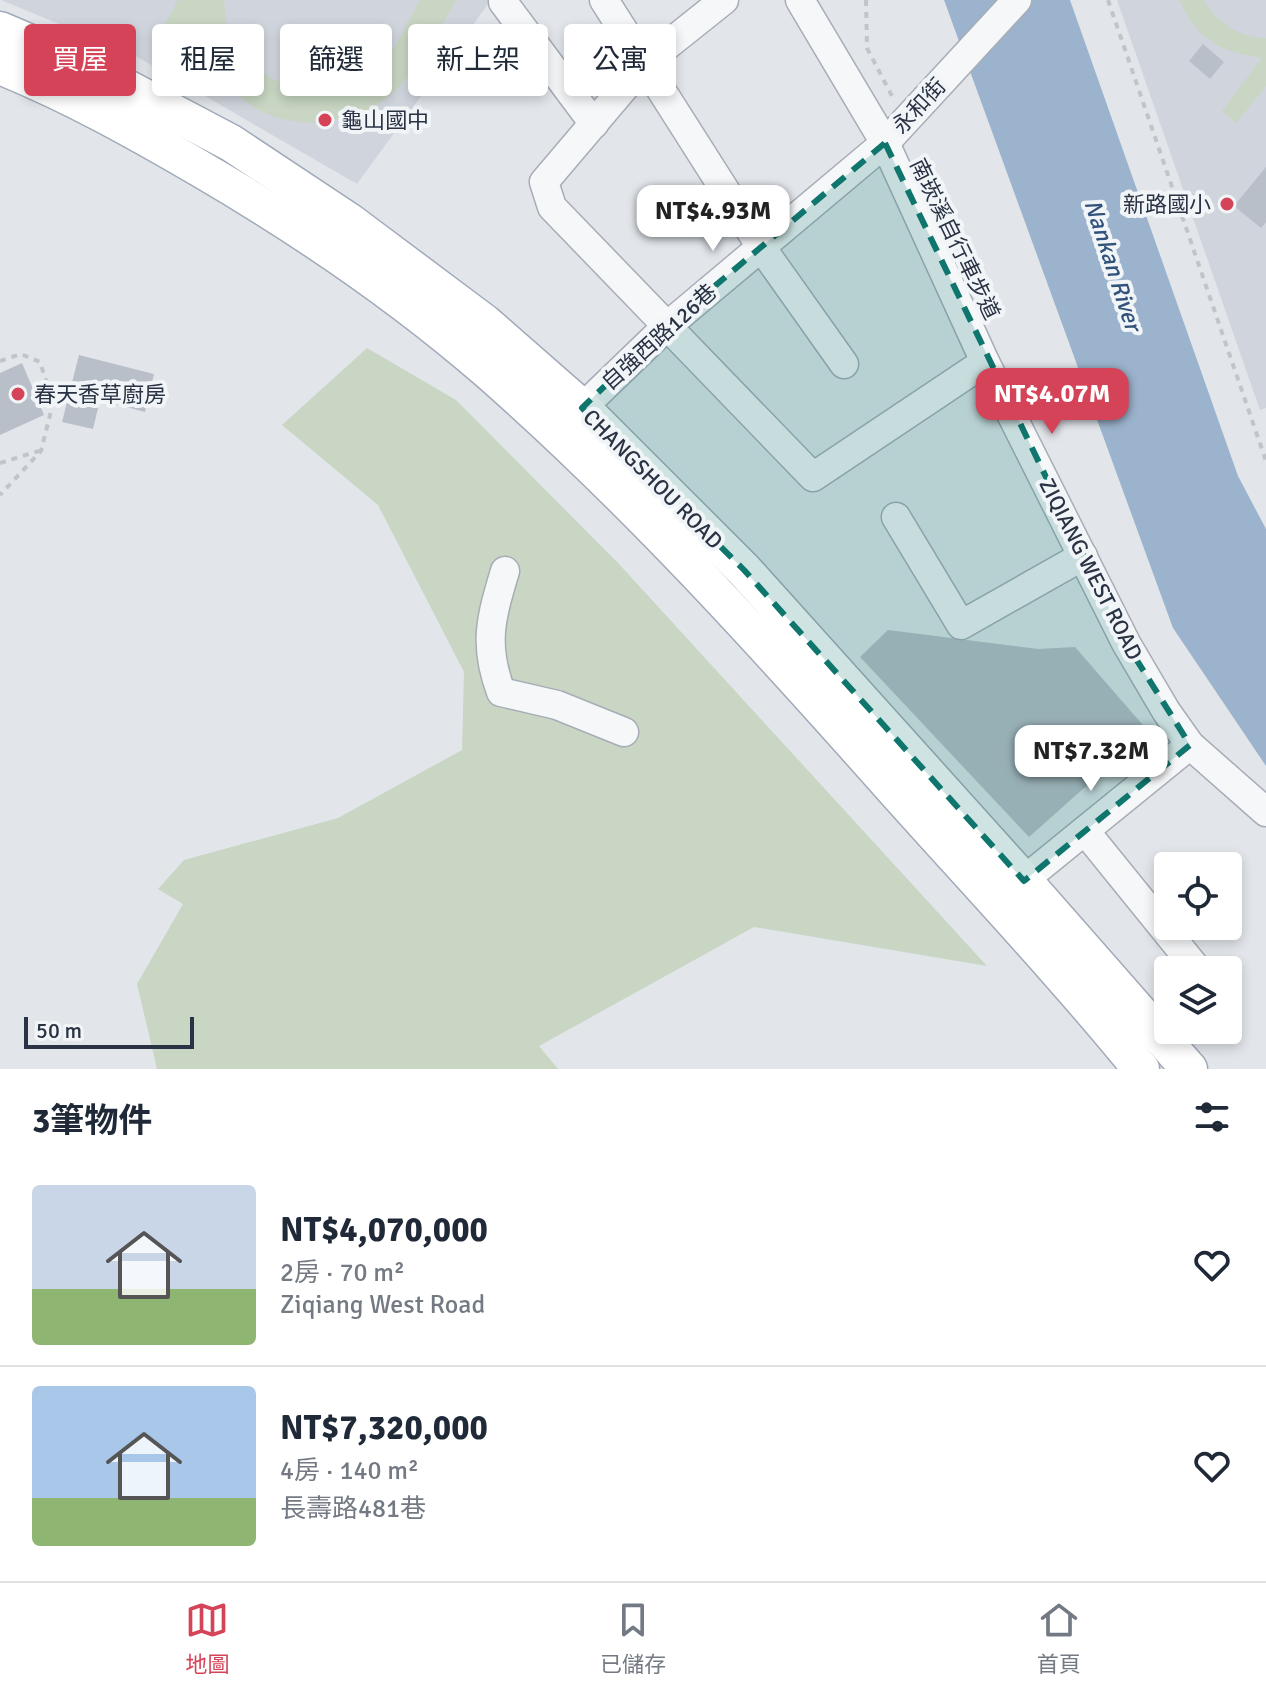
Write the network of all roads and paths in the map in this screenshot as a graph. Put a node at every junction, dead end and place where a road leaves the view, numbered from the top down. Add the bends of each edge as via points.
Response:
1 (604, 0) edge
2 (724, 0) edge
3 (800, 0) edge
4 (866, 0) edge
5 (1017, 0) edge
6 (1108, 0) edge
7 (503, 2) edge
8 (620, 24) edge
9 (0, 30) edge
10 (676, 38) edge
11 (0, 66) edge
12 (617, 96) edge
13 (666, 96) edge
14 (898, 105) dead end
15 (594, 124) junction
16 (885, 143) junction
17 (761, 247) junction
18 (666, 327) junction
19 (0, 361) edge
20 (985, 362) junction
21 (844, 364) dead end
22 (582, 408) junction
23 (41, 451) junction
24 (1266, 461) edge
25 (0, 463) edge
26 (0, 495) edge
27 (896, 517) dead end
28 (1083, 556) junction
29 (505, 571) dead end
30 (624, 732) dead end
31 (1190, 745) junction
32 (1266, 812) edge
33 (1085, 831) junction
34 (1024, 881) junction
35 (995, 903) junction
36 (1186, 956) edge
37 (1141, 1069) edge
38 (1189, 1069) edge

1 - 8 street
2 - 10 street
3 - 16 street, ZIQIANG WEST ROAD
4 - 14 path via 867,48
5 - 16 street, 永和街
6 - 24 path
7 - 15 street
9 - 22 main road, CHANGSHOU ROAD via 89,68 231,143 350,222 485,323
11 - 35 main road, CHANGSHOU ROAD via 120,122 287,219 389,291 487,371 653,527
12 - 15 street
13 - 17 street
15 - 18 street via 544,182 552,207
16 - 17 street, 自強西路126巷
16 - 20 street, ZIQIANG WEST ROAD
17 - 18 street, 自強西路126巷
17 - 21 street
18 - 20 street via 813,477
18 - 22 street, 自強西路126巷
19 - 23 path via 21,354 40,362 53,403
20 - 28 street, ZIQIANG WEST ROAD
22 - 34 main road, CHANGSHOU ROAD via 744,570
23 - 25 path
23 - 26 path
27 - 28 street via 961,625
28 - 31 street, ZIQIANG WEST ROAD via 1126,643
29 - 30 street via 491,622 492,668 501,692 557,705
31 - 32 street, ZIQIANG WEST ROAD
31 - 33 street
33 - 34 street
33 - 36 street
34 - 35 street
34 - 38 main road, CHANGSHOU ROAD
35 - 37 main road, CHANGSHOU ROAD

